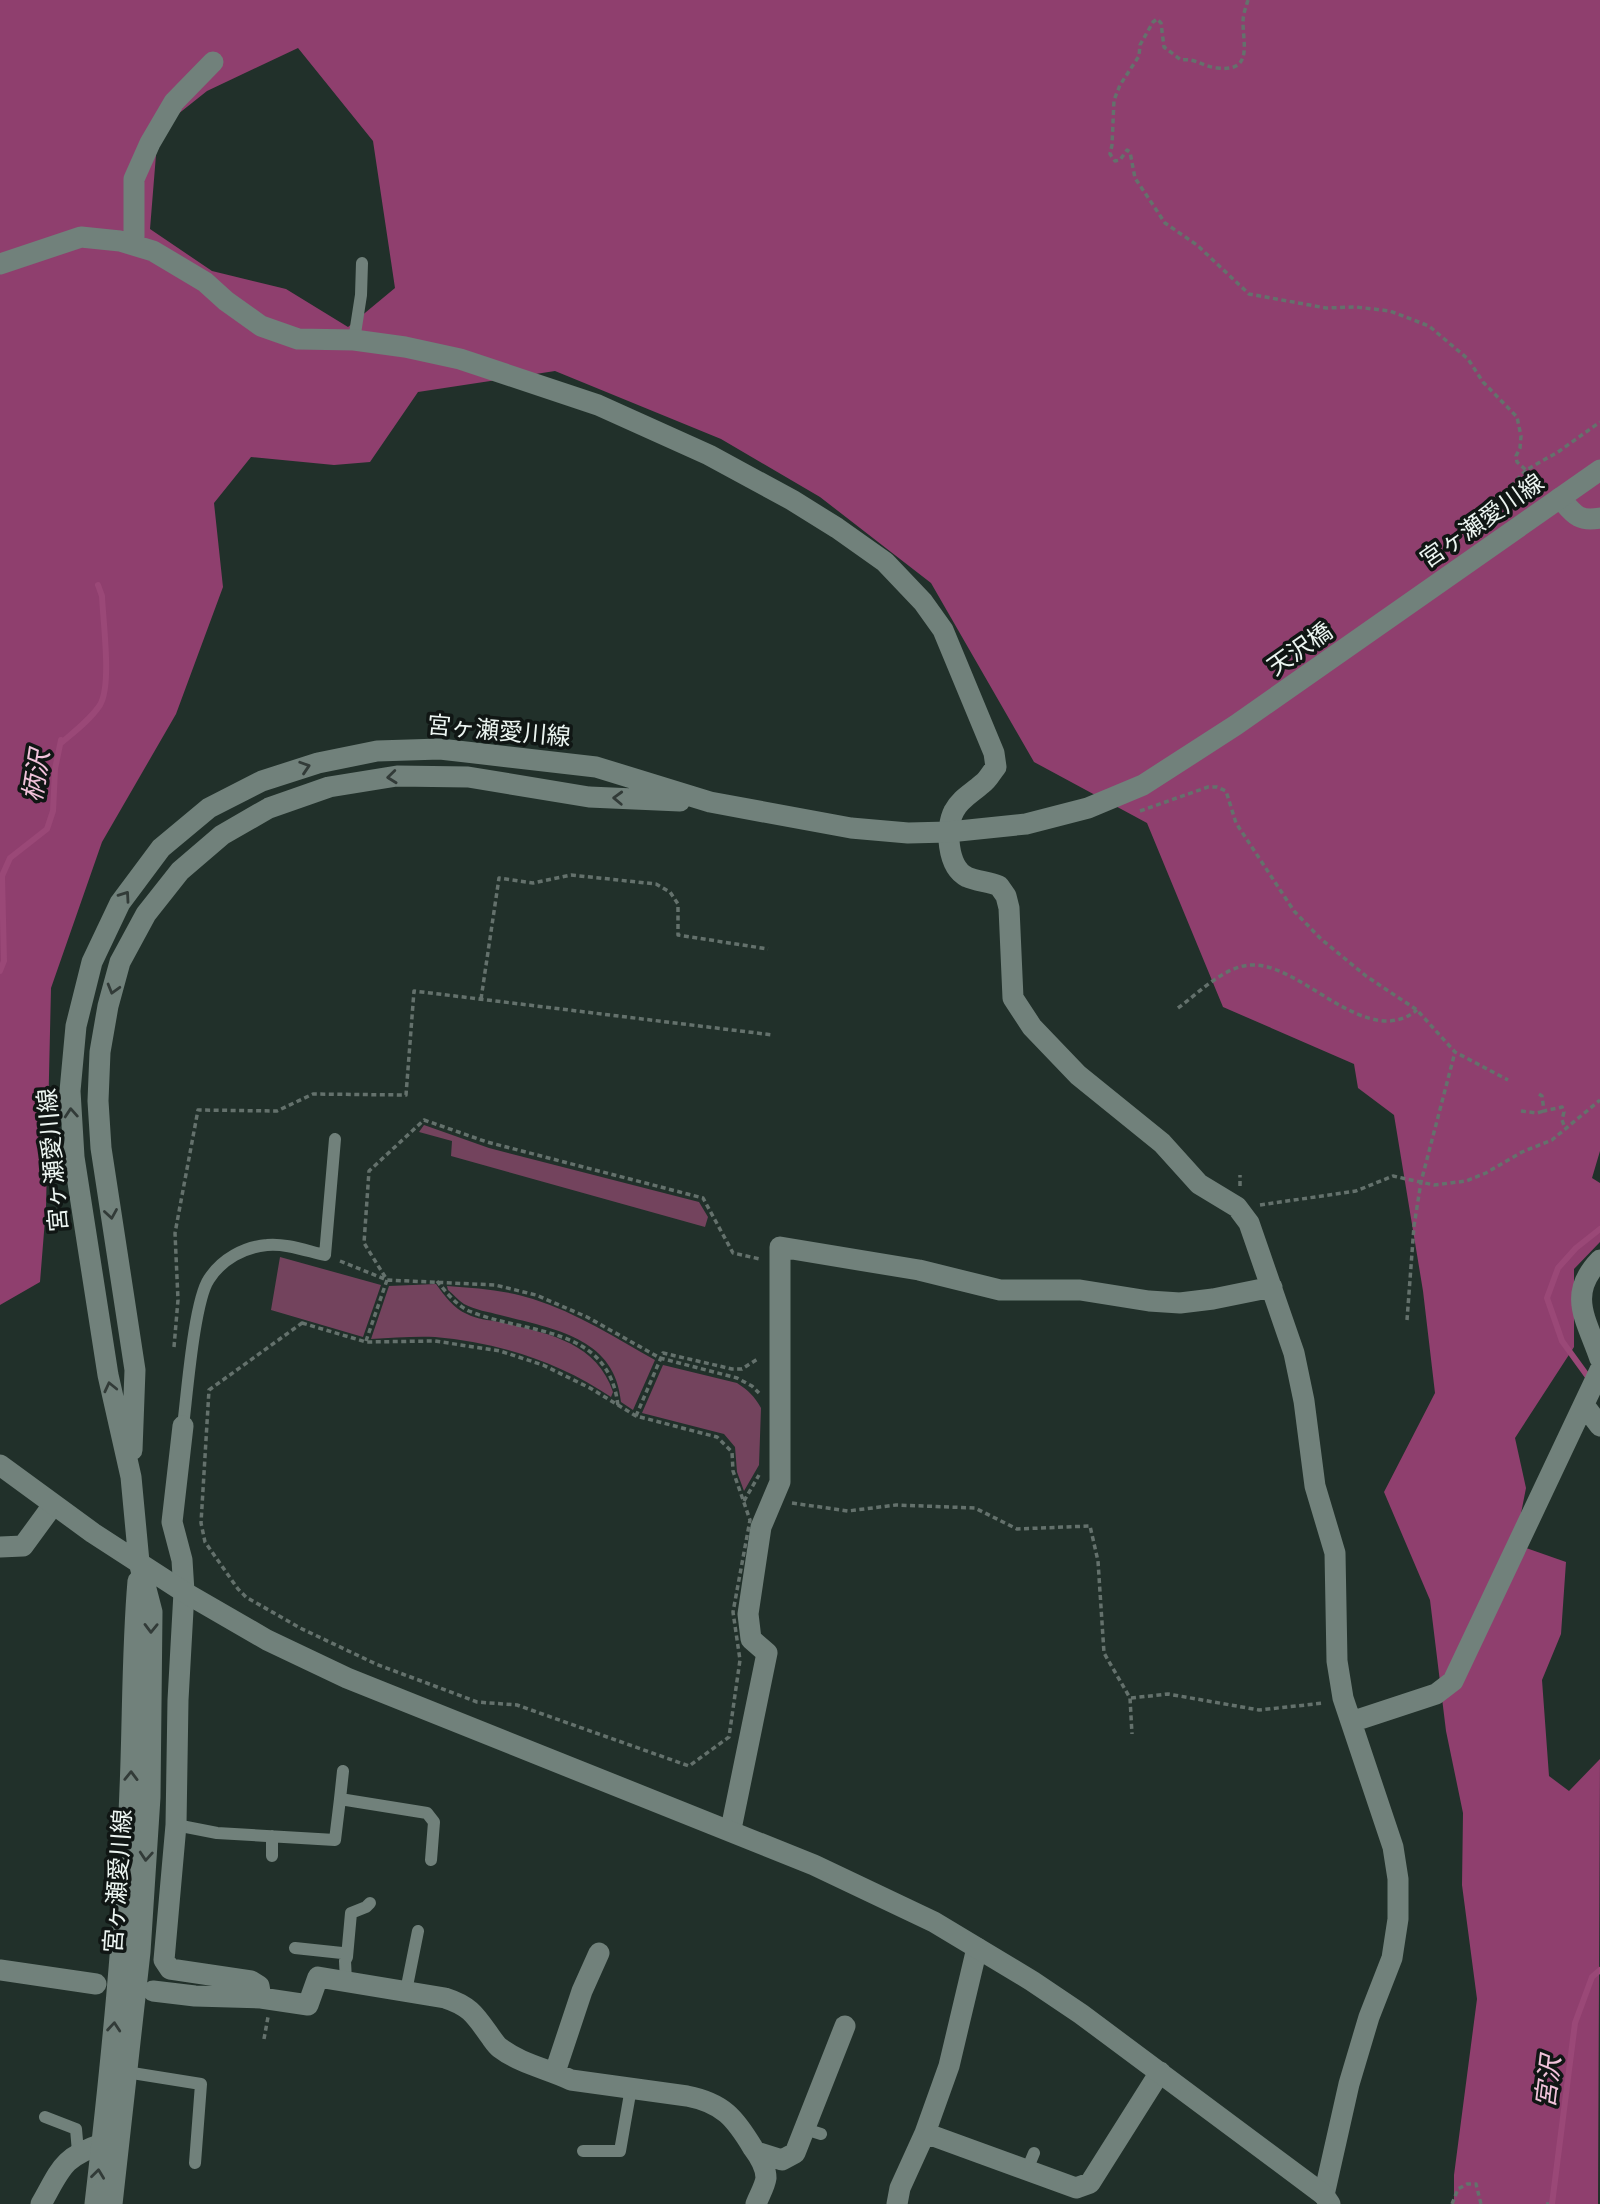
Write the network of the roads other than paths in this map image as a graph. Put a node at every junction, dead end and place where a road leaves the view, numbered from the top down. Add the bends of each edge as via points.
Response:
1 (214, 62) dead end
2 (134, 245) junction
3 (362, 262) dead end
4 (0, 264) edge
5 (354, 340) junction
6 (1600, 470) edge
7 (1560, 498) junction
8 (1600, 518) edge
9 (1395, 615) joint
10 (1236, 725) joint
11 (710, 802) junction
12 (949, 832) junction
13 (335, 1139) dead end
14 (1600, 1260) edge
15 (1272, 1287) junction
16 (1600, 1359) edge
17 (1600, 1370) edge
18 (1584, 1405) junction
19 (183, 1426) joint
20 (1600, 1426) edge
21 (0, 1465) edge
22 (131, 1477) junction
23 (53, 1506) junction
24 (0, 1547) edge
25 (139, 1562) junction
26 (184, 1592) junction
27 (1351, 1722) junction
28 (343, 1771) dead end
29 (340, 1799) junction
30 (176, 1825) junction
31 (731, 1829) junction
32 (272, 1836) junction
33 (433, 1841) junction
34 (448, 1843) dead end
35 (272, 1856) dead end
36 (431, 1860) dead end
37 (370, 1903) dead end
38 (418, 1931) dead end
39 (295, 1948) dead end
40 (977, 1948) junction
41 (347, 1957) junction
42 (164, 1960) junction
43 (139, 1962) junction
44 (600, 1968) dead end
45 (0, 1970) edge
46 (346, 1981) junction
47 (96, 1984) dead end
48 (406, 1991) junction
49 (153, 1992) dead end
50 (261, 1998) junction
51 (845, 2026) dead end
52 (126, 2072) junction
53 (555, 2072) junction
54 (1160, 2072) junction
55 (631, 2088) junction
56 (45, 2117) dead end
57 (925, 2133) junction
58 (196, 2140) junction
59 (212, 2142) dead end
60 (102, 2144) junction
61 (583, 2151) dead end
62 (78, 2152) junction
63 (756, 2152) junction
64 (195, 2163) dead end
65 (1327, 2200) edge
66 (41, 2204) edge
67 (95, 2204) edge
68 (112, 2204) edge
69 (756, 2204) edge
70 (897, 2204) edge

1 - 2 street via 174,102 134,179
2 - 4 street via 81,237
2 - 5 street via 205,282 261,326 298,339
3 - 5 lane
5 - 12 street via 460,359 598,405 709,455 792,500 885,562 943,630 994,753 996,767 954,812
6 - 7 street, 宮ヶ瀬愛川線
7 - 8 street via 1576,516
7 - 9 street, 宮ヶ瀬愛川線
9 - 10 street, 天沢橋
10 - 12 street, 宮ヶ瀬愛川線 via 1143,785 1088,808 1026,824
11 - 12 street, 宮ヶ瀬愛川線 via 851,828
11 -> 22 street, 宮ヶ瀬愛川線 via 589,797 468,777 397,776 329,787 269,808 222,835 180,871 146,914 120,962 100,1052 101,1148 135,1370
22 -> 11 street, 宮ヶ瀬愛川線 via 107,1375 74,1157 70,1091 76,1026 92,962 120,903 162,848 209,808 262,781 377,751 440,748 596,767
12 - 15 street via 958,871 999,886 1006,896 1013,998 1032,1027 1078,1075 1162,1143 1199,1184 1240,1211 1249,1223
13 - 19 lane via 325,1255 270,1244 248,1248 225,1261 208,1280 200,1301
14 - 16 street via 1583,1284 1581,1304
15 - 27 street via 1294,1353 1315,1486 1335,1553 1337,1661
15 - 31 street via 1180,1303 1080,1290 1000,1290 919,1269 780,1247 780,1482 761,1527 748,1614 751,1639 767,1653
17 - 18 street
18 - 20 street
18 - 27 street via 1454,1681 1436,1694
19 - 26 street via 172,1522
21 - 23 street
22 - 25 street, 宮ヶ瀬愛川線
23 - 24 street via 23,1546
23 - 25 street
25 - 26 street
25 -> 43 street, 宮ヶ瀬愛川線 via 152,1612 150,1797
60 -> 25 street, 宮ヶ瀬愛川線 via 120,1952
26 - 30 street
26 - 31 street via 267,1640 347,1678
27 - 65 street via 1393,1847 1398,1919 1392,1958 1349,2084
28 - 29 lane
29 - 32 lane via 335,1840
29 - 33 lane via 427,1813 434,1822
30 - 32 lane
30 - 42 street
31 - 40 street via 879,1895
32 - 35 lane
33 - 34 lane
33 - 36 lane
37 - 41 lane via 351,1913
38 - 48 lane
39 - 41 lane
40 - 54 street via 1032,1981
40 - 57 street via 949,2066
41 - 46 lane
42 - 43 street
42 - 50 street via 170,1969 251,1981 259,1986
43 - 52 street, 宮ヶ瀬愛川線
44 - 53 street
45 - 47 street
46 - 48 street
46 - 50 street via 318,1977 308,2005
48 - 53 street via 461,2003 498,2047
49 - 50 street
51 - 63 street via 845,2050 813,2131 795,2153 782,2160
52 - 58 lane via 201,2084
52 - 68 street, 宮ヶ瀬愛川線
53 - 55 street via 571,2080
54 - 57 street via 1090,2183 1076,2188 1031,2162
54 - 65 street
55 - 61 lane via 620,2151
55 - 63 street via 703,2099 719,2107 737,2122
56 - 62 lane via 76,2129
57 - 70 street
58 - 59 lane
58 - 64 lane
60 - 62 street
67 -> 60 street, 宮ヶ瀬愛川線
62 - 66 street via 65,2162
63 - 69 street via 766,2178

